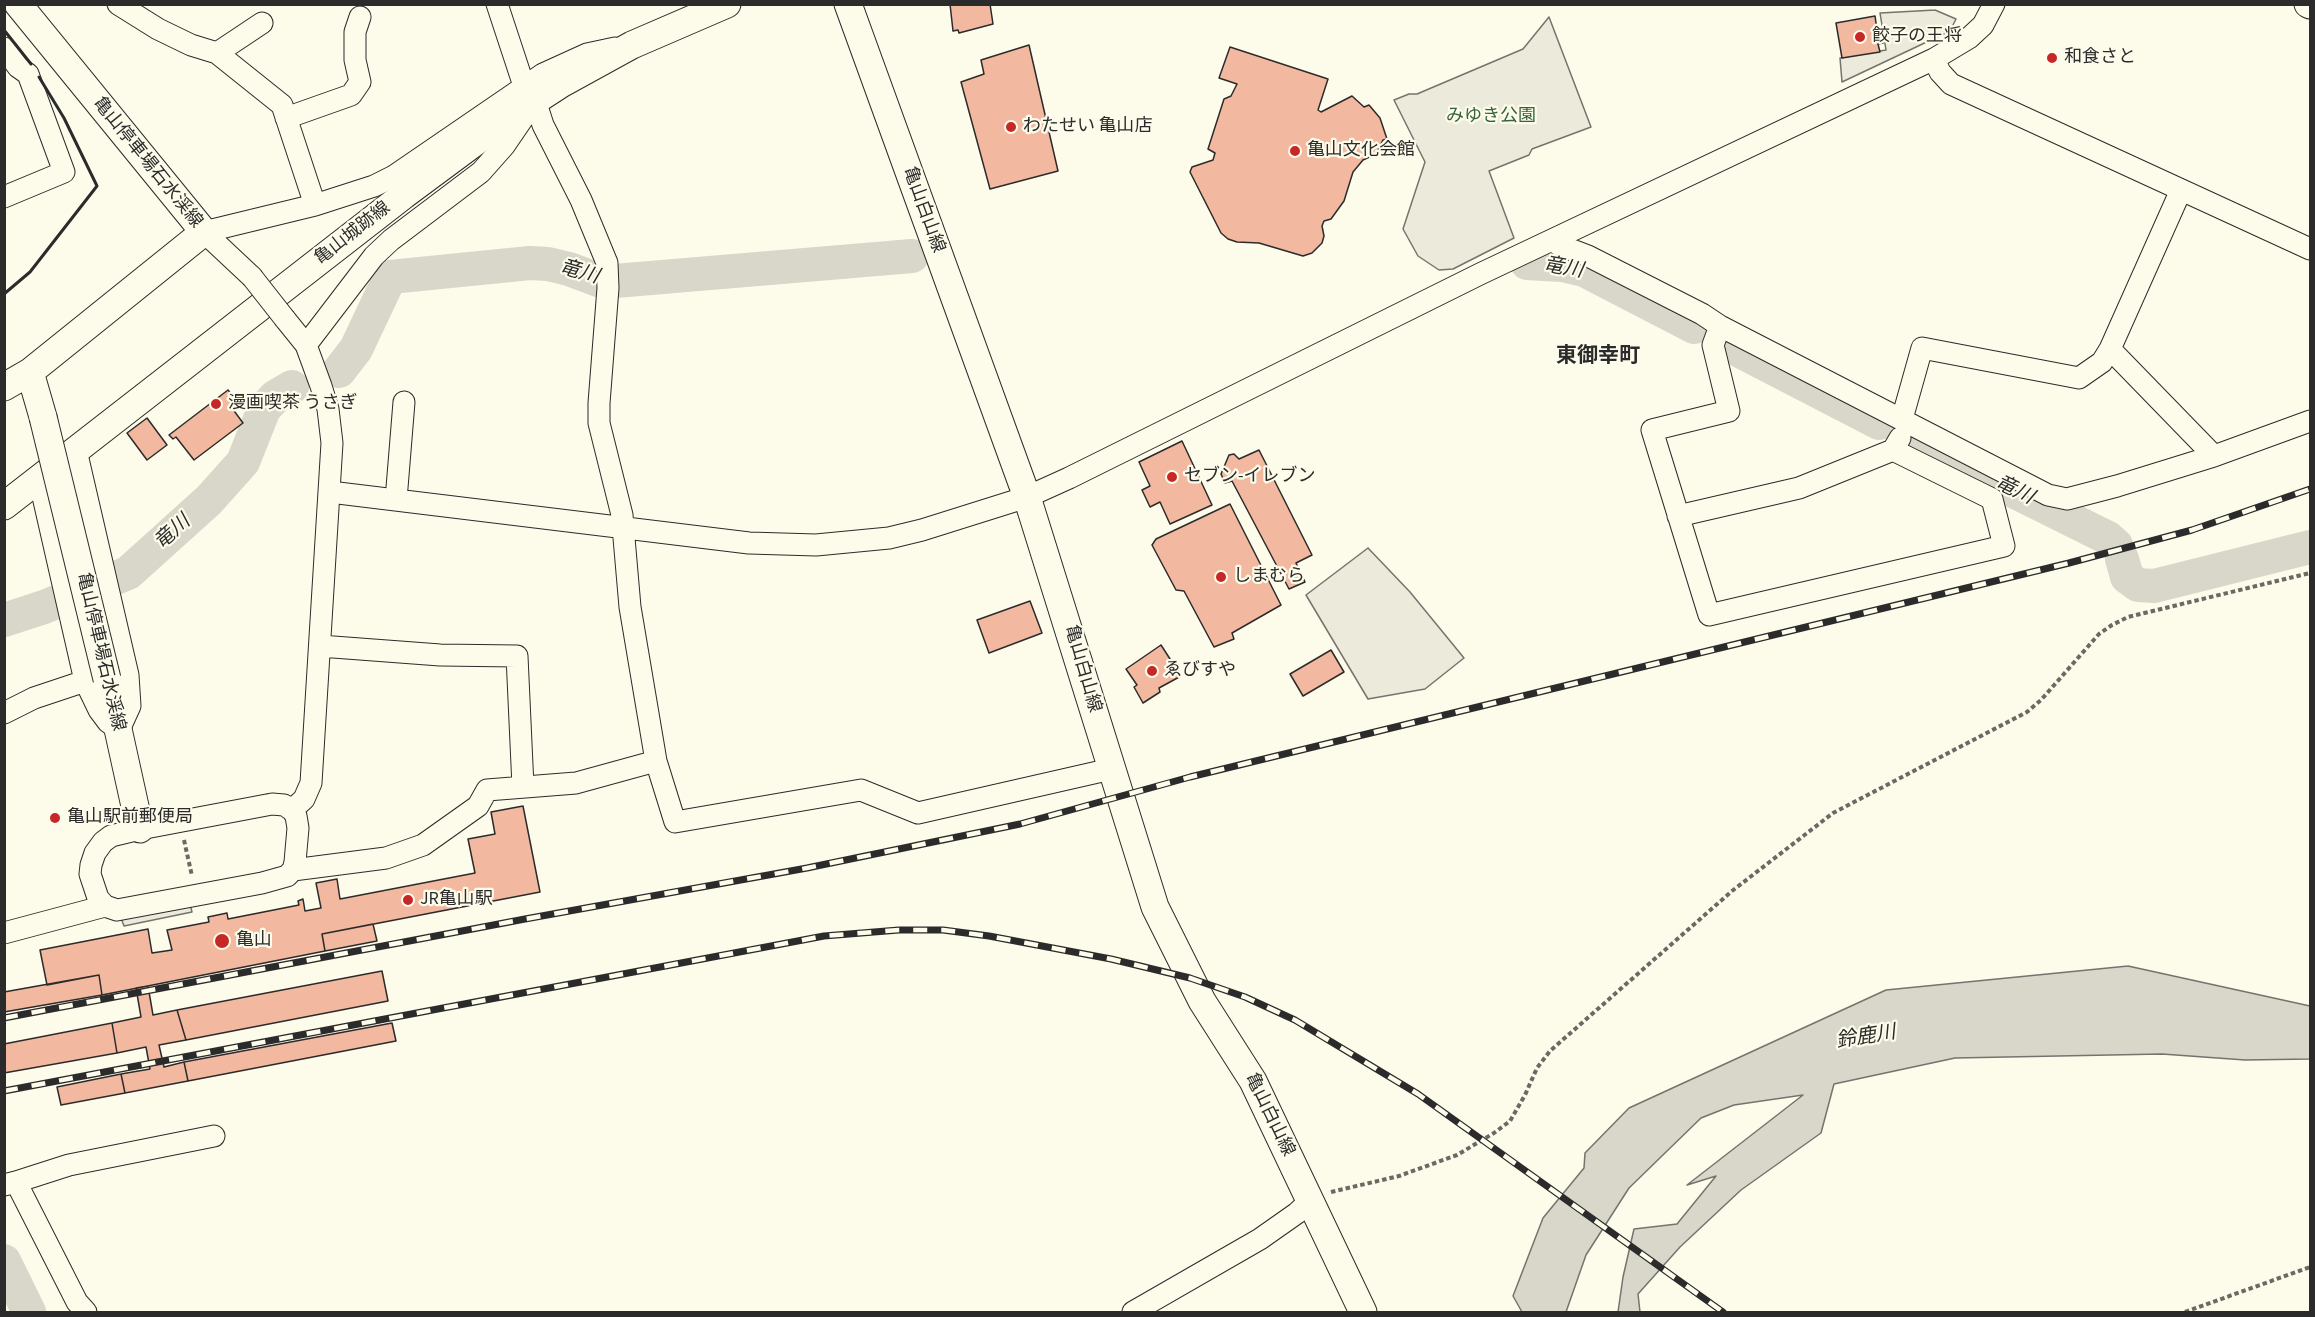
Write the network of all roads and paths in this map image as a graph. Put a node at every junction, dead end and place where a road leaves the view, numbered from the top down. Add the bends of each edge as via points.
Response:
1 (18, 4) edge
2 (497, 4) edge
3 (727, 4) edge
4 (848, 4) edge
5 (1994, 4) edge
6 (2075, 4) edge
7 (2083, 4) edge
8 (120, 5) edge
9 (360, 17) dead end
10 (262, 23) dead end
11 (4, 48) edge
12 (217, 52) junction
13 (1934, 59) junction
14 (11, 69) edge
15 (530, 93) junction
16 (286, 118) junction
17 (2181, 190) junction
18 (4, 197) edge
19 (315, 205) junction
20 (204, 232) junction
21 (1552, 240) junction
22 (2310, 249) edge
23 (1720, 326) junction
24 (306, 345) junction
25 (2110, 349) junction
26 (30, 372) junction
27 (5, 386) edge
28 (404, 402) dead end
29 (1905, 421) junction
30 (2310, 421) edge
31 (76, 450) junction
32 (1893, 450) junction
33 (2214, 456) junction
34 (39, 479) junction
35 (330, 492) junction
36 (1028, 497) junction
37 (396, 500) junction
38 (4, 506) edge
39 (1678, 516) junction
40 (621, 529) junction
41 (2310, 573) edge
42 (320, 646) junction
43 (96, 680) junction
44 (4, 713) edge
45 (119, 730) junction
46 (656, 761) junction
47 (1111, 769) junction
48 (523, 787) junction
49 (292, 810) junction
50 (179, 821) junction
51 (140, 829) junction
52 (293, 870) junction
53 (197, 896) junction
54 (105, 906) junction
55 (4, 933) edge
56 (214, 1136) dead end
57 (10, 1184) edge
58 (1313, 1206) junction
59 (2310, 1268) edge
60 (86, 1312) edge
61 (1133, 1312) edge
62 (1363, 1312) edge
63 (2185, 1312) edge

1 - 20 main road, 亀山停車場石水渓線
2 - 15 street
3 - 15 main road, 亀山城跡線
4 - 36 main road, 亀山白山線
5 - 13 street via 1983,25 1969,38
6 - 7 path
8 - 12 street via 191,45
9 - 16 street via 355,32 355,60 360,82 351,95
10 - 12 street
11 - 14 street
12 - 16 street via 282,105
13 - 17 street via 1951,84
13 - 21 street
14 - 18 street via 28,74 64,172
15 - 19 street via 394,176
15 - 24 street via 504,146 482,172 374,256
15 - 31 main road, 亀山城跡線 via 501,123
15 - 40 street via 603,252 608,280 599,423 622,515
16 - 19 street
17 - 22 street
17 - 25 street
19 - 20 street
20 - 24 street, bridge via 252,278
20 - 26 main road, 亀山停車場石水渓線
21 - 23 street
21 - 36 street
23 - 29 street
23 - 39 street via 1713,345 1729,411 1652,430
24 - 35 street via 328,410 332,443
25 - 29 street via 2102,362 2079,378 1922,348
25 - 33 street
26 - 27 main road, 亀山停車場石水渓線
26 - 43 main road, 亀山停車場石水渓線, bridge via 43,417
28 - 37 street
29 - 32 street
29 - 33 street via 2048,495 2067,499
30 - 33 street
31 - 34 main road, 亀山城跡線
31 - 45 street via 128,675 130,706
32 - 39 street via 1799,488
32 - 39 street via 1992,499 2004,546 1709,615
34 - 38 main road, 亀山城跡線
34 - 43 street via 70,610
35 - 37 street
35 - 42 street
36 - 40 street via 889,538 836,543 749,543
36 - 47 main road, 亀山白山線
37 - 40 street
40 - 46 street
41 - 58 path via 2112,625 2099,634 2027,712 1833,813 1732,891 1550,1051 1510,1121 1494,1133 1456,1155 1399,1176 1326,1193
42 - 48 street via 517,656
42 - 49 street via 311,783 304,799
43 - 44 street via 34,698
43 - 45 main road, 亀山停車場石水渓線
45 - 51 main road, 亀山停車場石水渓線
46 - 47 street via 675,822 861,790 918,813
46 - 48 street via 576,783
47 - 58 main road, 亀山白山線 via 1161,920 1202,1001 1253,1081
48 - 52 street via 487,790 478,806 423,845 386,858
49 - 50 street via 272,804
49 - 52 street via 298,828
50 - 51 street
50 - 53 path
51 - 54 street via 111,836 95,853 90,874
52 - 53 street via 274,881
53 - 54 street via 117,910
54 - 55 street
56 - 57 street via 69,1165
57 - 60 street
58 - 61 street
58 - 62 main road, 亀山白山線
59 - 63 path

